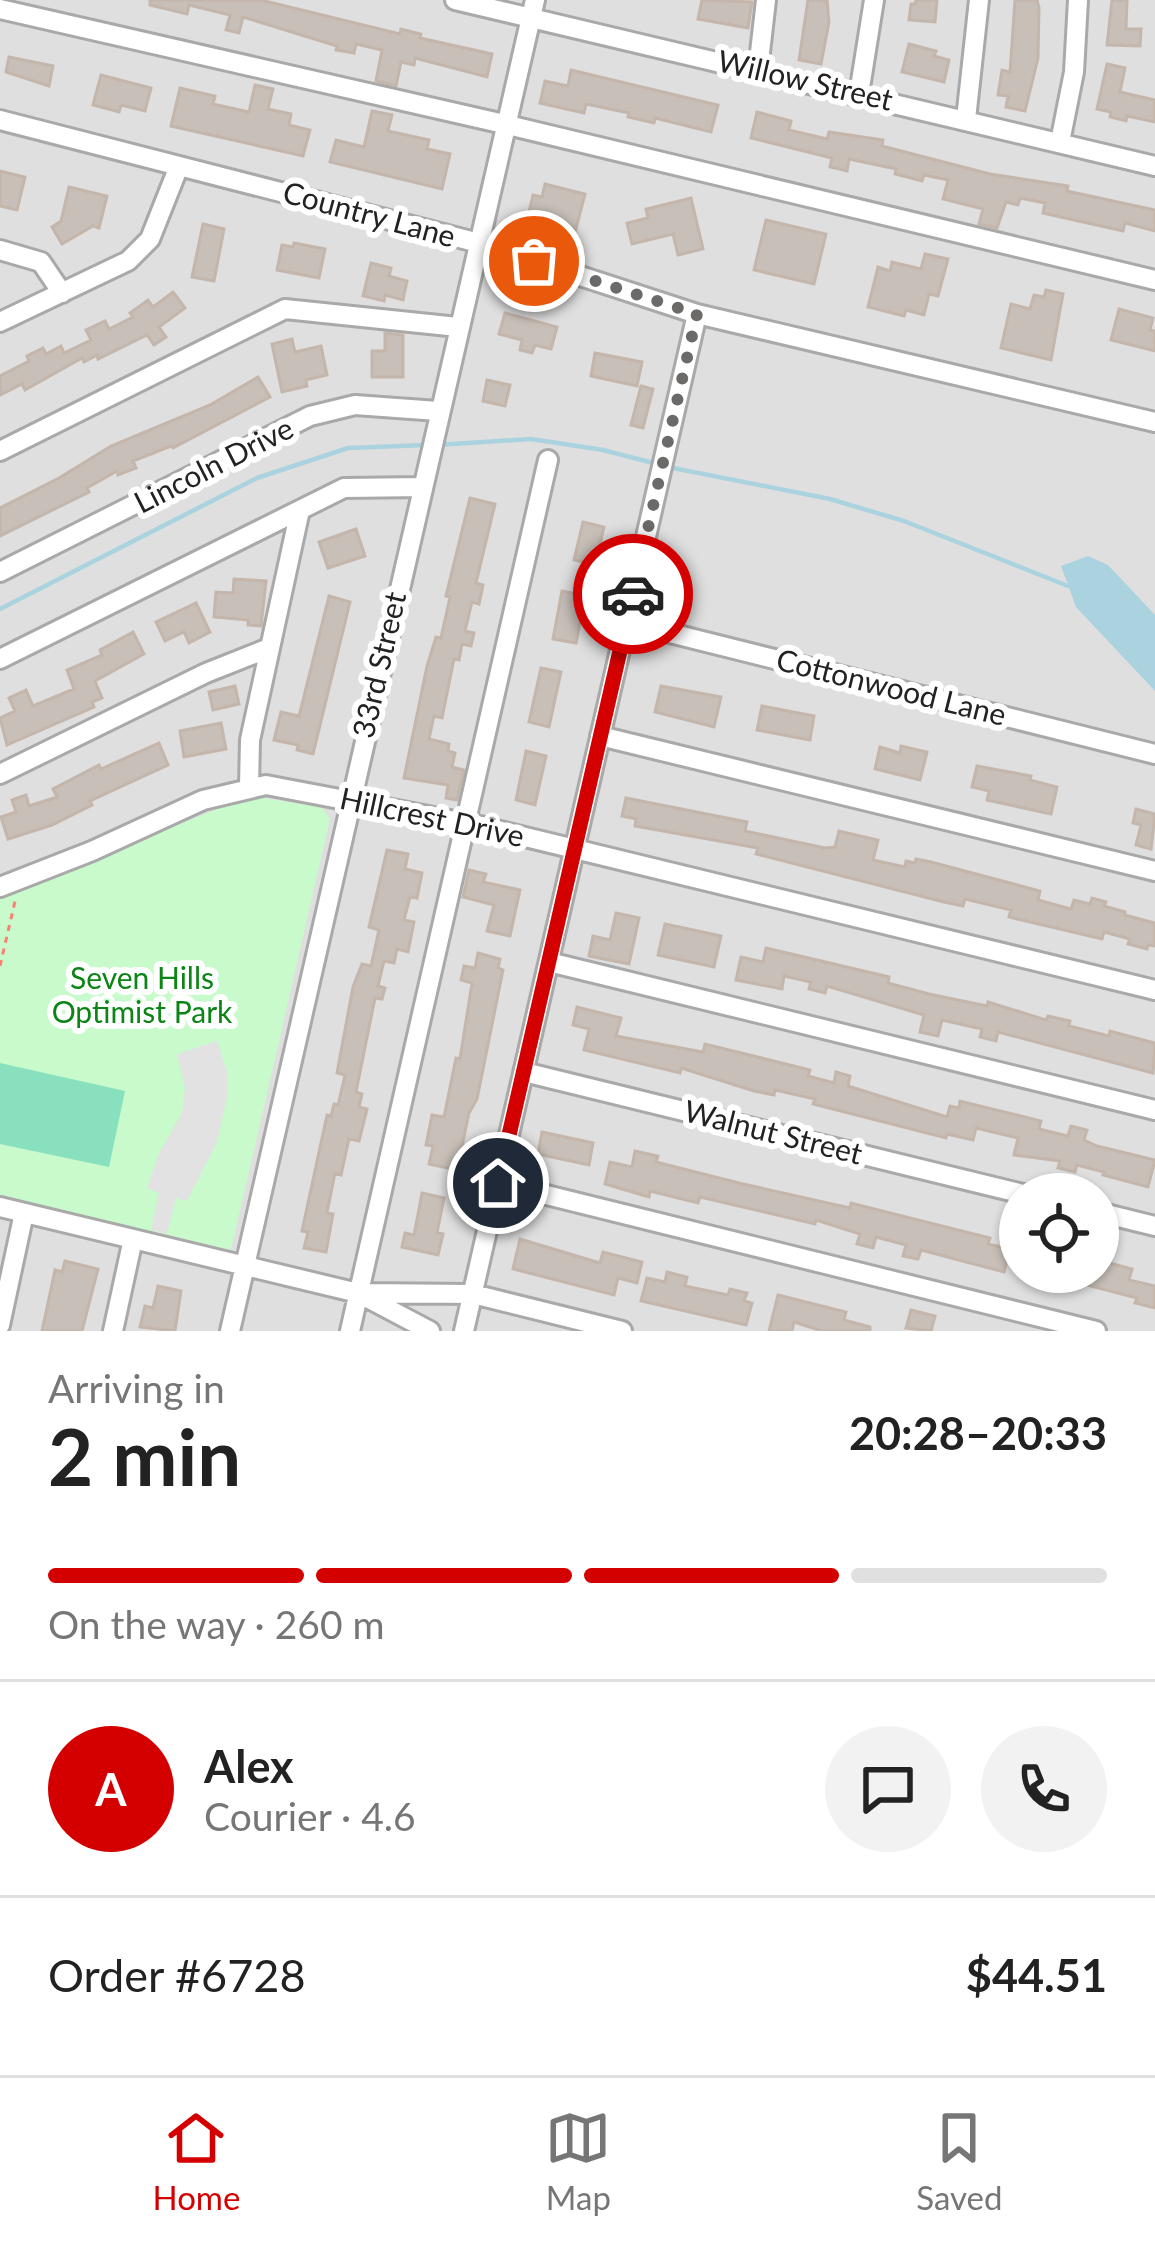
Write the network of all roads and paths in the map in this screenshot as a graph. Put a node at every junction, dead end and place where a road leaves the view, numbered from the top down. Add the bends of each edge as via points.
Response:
1 (454, 0) edge
2 (766, 0) edge
3 (874, 0) edge
4 (979, 0) edge
5 (1078, 0) edge
6 (533, 8) edge
7 (0, 9) edge
8 (758, 70) junction
9 (859, 94) junction
10 (966, 119) junction
11 (0, 120) edge
12 (507, 125) junction
13 (1060, 142) junction
14 (179, 166) junction
15 (1155, 166) edge
16 (479, 244) junction
17 (0, 250) edge
18 (1155, 280) edge
19 (62, 293) junction
20 (697, 314) junction
21 (0, 322) edge
22 (458, 327) junction
23 (436, 419) junction
24 (1155, 422) edge
25 (0, 451) edge
26 (548, 460) dead end
27 (422, 487) junction
28 (300, 510) junction
29 (0, 572) edge
30 (626, 622) junction
31 (269, 648) junction
32 (0, 659) edge
33 (600, 736) junction
34 (1155, 754) edge
35 (0, 774) edge
36 (249, 788) junction
37 (350, 799) junction
38 (466, 823) junction
39 (574, 849) junction
40 (1155, 871) edge
41 (8, 892) edge
42 (549, 962) junction
43 (0, 966) edge
44 (1155, 990) edge
45 (524, 1072) junction
46 (1155, 1110) edge
47 (498, 1183) junction
48 (999, 1188) edge
49 (0, 1207) edge
50 (25, 1213) junction
51 (1119, 1217) edge
52 (1155, 1226) edge
53 (133, 1239) junction
54 (245, 1266) junction
55 (358, 1294) junction
56 (473, 1294) junction
57 (0, 1325) edge
58 (113, 1331) edge
59 (230, 1331) edge
60 (350, 1331) edge
61 (430, 1331) edge
62 (464, 1331) edge
63 (622, 1331) edge
64 (1096, 1331) edge

1 - 6 street, Willow Street
2 - 8 street
3 - 9 street
4 - 10 street
5 - 13 street
6 - 8 street, Willow Street
6 - 12 street, 33rd Street
7 - 12 street
8 - 9 street, Willow Street
9 - 10 street, Willow Street
10 - 13 street, Willow Street
11 - 14 street, Country Lane
12 - 16 street, 33rd Street
12 - 18 street
13 - 15 street, Willow Street
14 - 16 street, Country Lane
14 - 19 street via 150,239 128,261
16 - 20 street, Country Lane
16 - 22 street, 33rd Street
17 - 19 street via 41,262
19 - 21 street
20 - 24 street, Country Lane
20 - 30 street
22 - 23 street, 33rd Street
22 - 25 street via 285,309
23 - 27 street, 33rd Street
23 - 29 street, Lincoln Drive via 355,405 310,416
26 - 38 street
27 - 28 street via 344,488
27 - 37 street, 33rd Street
28 - 31 street
28 - 32 street
30 - 33 street
30 - 34 street, Cottonwood Lane
31 - 35 street
31 - 36 street via 247,756
33 - 39 street
33 - 40 street
36 - 37 street, Hillcrest Drive
36 - 41 street, Hillcrest Drive via 203,800
37 - 38 street, Hillcrest Drive
37 - 54 street, 33rd Street
38 - 39 street, Hillcrest Drive
38 - 55 street
39 - 42 street
39 - 44 street, Hillcrest Drive
41 - 43 path
42 - 45 street
42 - 46 street
45 - 47 street
45 - 48 street, Walnut Street
47 - 56 street
47 - 64 street
49 - 50 street
50 - 53 street
50 - 57 street
51 - 52 street
53 - 54 street
53 - 58 street
54 - 55 street
54 - 59 street, 33rd Street
55 - 56 street
55 - 60 street
55 - 61 street
56 - 62 street
56 - 63 street

